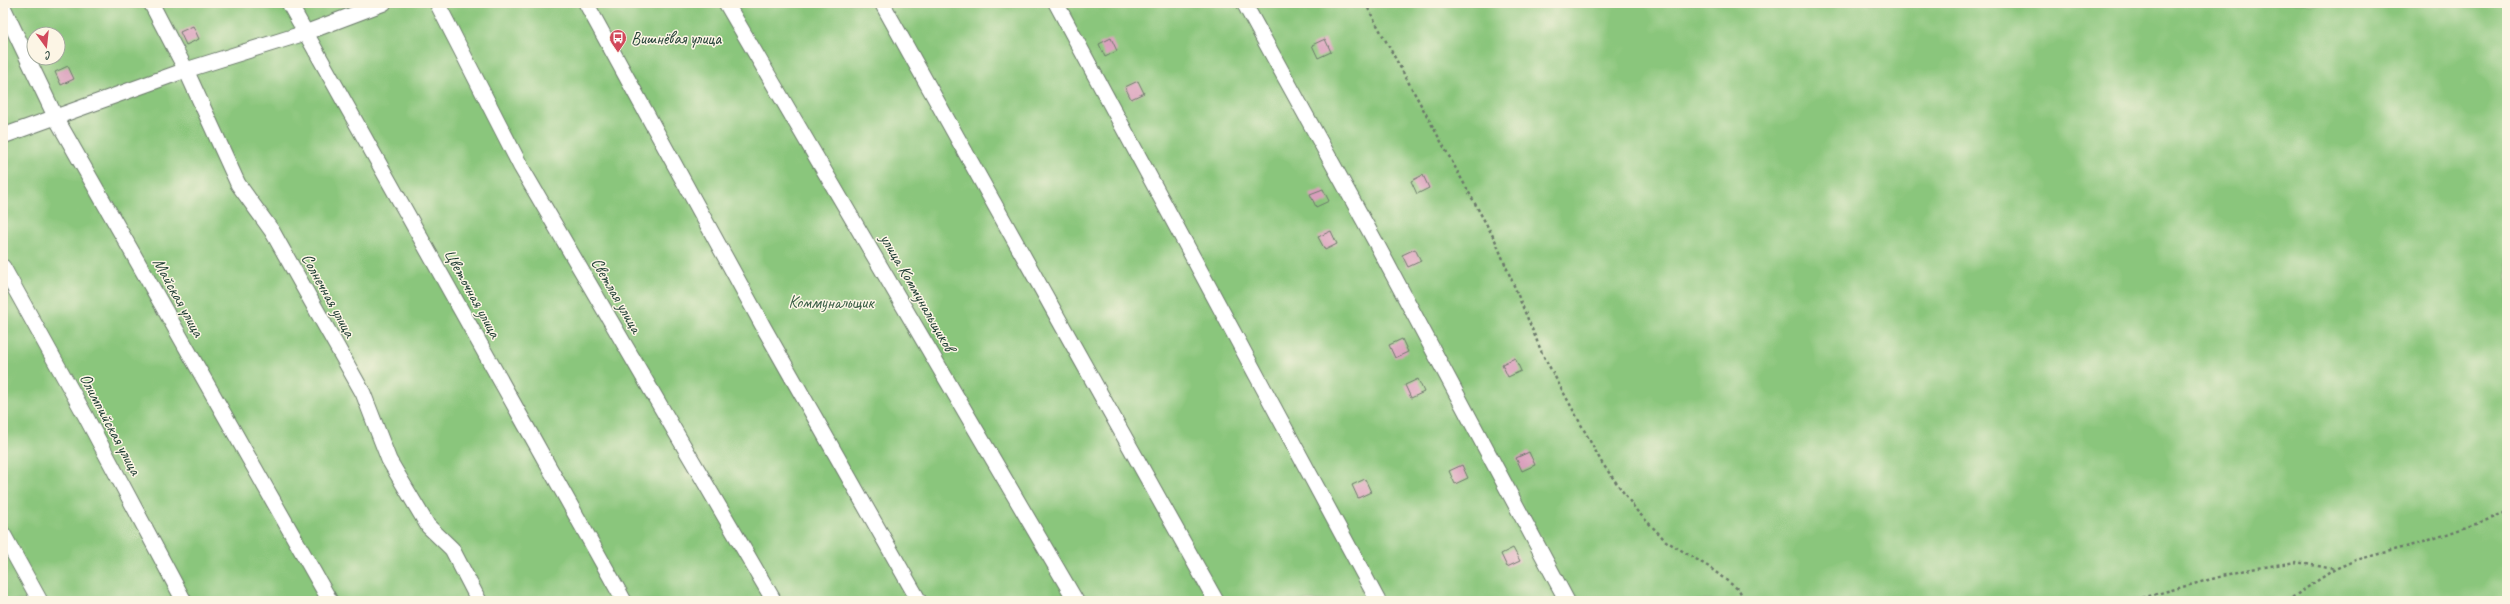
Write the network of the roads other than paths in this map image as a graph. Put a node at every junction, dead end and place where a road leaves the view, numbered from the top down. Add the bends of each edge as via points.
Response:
1 (151, 3) edge
2 (290, 3) edge
3 (384, 3) edge
4 (437, 3) edge
5 (586, 3) edge
6 (726, 3) edge
7 (882, 3) edge
8 (1056, 3) edge
9 (1244, 3) edge
10 (3, 7) edge
11 (305, 33) junction
12 (186, 70) junction
13 (56, 118) junction
14 (3, 136) edge
15 (3, 267) edge
16 (3, 534) edge
17 (40, 601) edge
18 (184, 601) edge
19 (330, 601) edge
20 (479, 601) edge
21 (624, 601) edge
22 (774, 601) edge
23 (920, 601) edge
24 (1076, 601) edge
25 (1216, 601) edge
26 (1378, 601) edge
27 (1567, 601) edge

1 - 12 street, Солнечная улица
2 - 11 street, Цветочная улица
3 - 11 street
4 - 22 street, Светлая улица via 521,167
5 - 23 street via 764,328
6 - 24 street, улица Коммунальщиков
7 - 25 street
8 - 26 street
9 - 27 street via 1375,241
10 - 13 street, Майская улица
11 - 12 street
11 - 21 street, Цветочная улица
12 - 13 street
12 - 20 street, Солнечная улица via 238,184 272,231 363,393 389,460 428,526 452,549
13 - 14 street
13 - 19 street, Майская улица
15 - 18 street, Олимпийская улица
16 - 17 street

